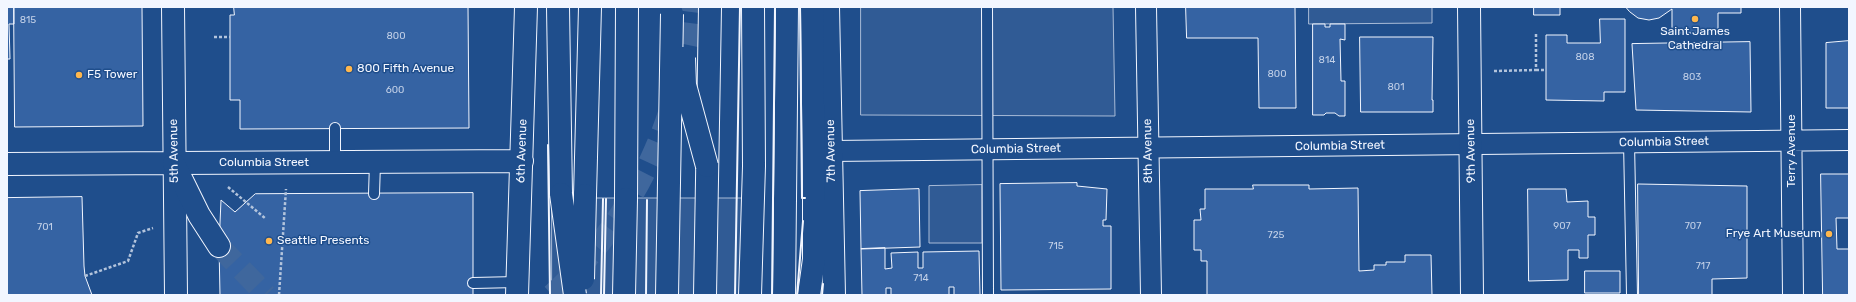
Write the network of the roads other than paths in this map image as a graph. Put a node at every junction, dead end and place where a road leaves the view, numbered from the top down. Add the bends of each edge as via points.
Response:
1 (173, 7) edge
2 (526, 7) edge
3 (558, 7) edge
4 (590, 7) edge
5 (626, 7) edge
6 (710, 7) edge
7 (753, 7) edge
8 (787, 7) edge
9 (812, 7) edge
10 (828, 7) edge
11 (987, 7) edge
12 (1146, 7) edge
13 (1469, 7) edge
14 (1790, 7) edge
15 (676, 10) edge
16 (335, 128) dead end
17 (1849, 140) edge
18 (1792, 141) junction
19 (1629, 142) junction
20 (1471, 144) junction
21 (1147, 148) junction
22 (988, 150) junction
23 (831, 151) junction
24 (522, 162) junction
25 (335, 163) junction
26 (375, 163) junction
27 (7, 164) edge
28 (174, 164) junction
29 (707, 166) junction
30 (374, 194) dead end
31 (219, 246) tunnel mouth
32 (473, 283) dead end
33 (517, 289) edge
34 (784, 294) edge
35 (176, 295) edge
36 (574, 295) edge
37 (583, 295) edge
38 (624, 295) edge
39 (667, 295) edge
40 (705, 295) edge
41 (750, 295) edge
42 (809, 295) edge
43 (834, 295) edge
44 (988, 295) edge
45 (1151, 295) edge
46 (1472, 295) edge
47 (1632, 295) edge
48 (1793, 295) edge

1 - 28 main road, 5th Avenue
2 - 24 main road, 6th Avenue
3 - 36 main road, bridge via 561,194
4 - 37 main road, bridge
5 - 38 main road, bridge
6 - 29 main road, bridge
7 - 41 main road via 754,166
8 - 34 main road
9 - 42 main road via 814,259
10 - 23 main road, 7th Avenue
11 - 22 lane
12 - 21 street, 8th Avenue
13 - 20 main road, 9th Avenue
14 - 18 street, Terry Avenue
15 - 29 main road, bridge via 686,85
15 - 39 main road, bridge
16 - 25 lane
17 - 18 street, Columbia Street
18 - 19 street, Columbia Street
18 - 48 street, Terry Avenue
19 - 20 street, Columbia Street
19 - 47 lane
20 - 21 street, Columbia Street
20 - 46 main road, 9th Avenue
21 - 22 street, Columbia Street
21 - 45 street, 8th Avenue
22 - 23 street, Columbia Street
22 - 44 lane
23 - 43 main road, 7th Avenue
24 - 26 main road, Columbia Street
24 - 33 main road, 6th Avenue
25 - 26 main road, Columbia Street
25 - 28 main road, Columbia Street
26 - 30 lane
27 - 28 main road, Columbia Street
28 - 31 main road via 199,215
28 - 35 main road, 5th Avenue
29 - 40 main road
32 - 33 lane

